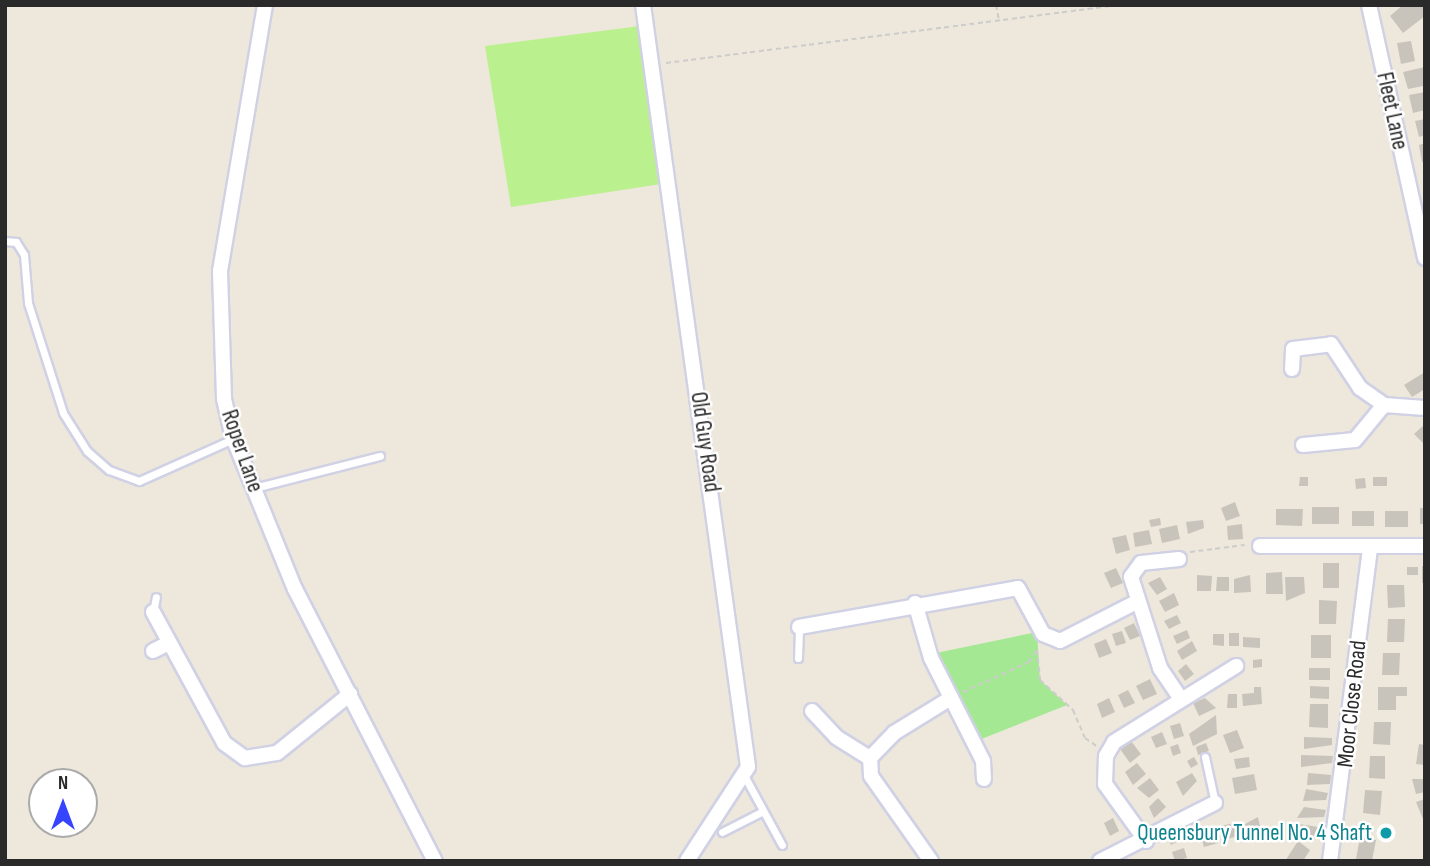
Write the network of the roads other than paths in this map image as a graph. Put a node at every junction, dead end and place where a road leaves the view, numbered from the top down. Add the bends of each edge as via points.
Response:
1 (265, 5) edge
2 (643, 5) edge
3 (1369, 5) edge
4 (5, 241) edge
5 (1425, 258) edge
6 (1292, 369) dead end
7 (1384, 405) junction
8 (1425, 408) edge
9 (233, 439) junction
10 (1303, 445) dead end
11 (380, 456) dead end
12 (253, 488) junction
13 (1261, 545) road end
14 (1425, 546) edge
15 (1370, 547) junction
16 (1179, 559) road end
17 (156, 597) dead end
18 (1138, 601) junction
19 (915, 603) junction
20 (153, 612) joint
21 (799, 627) joint
22 (169, 643) junction
23 (153, 651) dead end
24 (798, 658) dead end
25 (1236, 666) dead end
26 (349, 694) junction
27 (951, 698) junction
28 (1180, 698) junction
29 (812, 711) dead end
30 (1205, 757) dead end
31 (870, 758) junction
32 (746, 779) junction
33 (984, 779) dead end
34 (1215, 803) joint
35 (764, 811) junction
36 (722, 832) dead end
37 (1146, 841) junction
38 (782, 845) dead end
39 (435, 861) edge
40 (687, 861) edge
41 (931, 861) edge
42 (1100, 861) edge
43 (1330, 861) edge

1 - 9 street, Roper Lane via 220,271 220,356
2 - 32 street, Old Guy Road via 747,751
3 - 5 street, Fleet Lane
4 - 9 lane via 21,246 28,303 63,413 94,457 126,480 139,481
6 - 7 street via 1291,344 1331,344 1360,388
7 - 8 street
7 - 10 street via 1355,440
9 - 12 street, Roper Lane
11 - 12 lane
12 - 26 street, Roper Lane via 295,589
13 - 15 street
14 - 15 street
15 - 43 street, Moor Close Road
16 - 18 street via 1141,563 1131,577
17 - 20 lane
18 - 19 street via 1082,634 1060,641 1043,634 1018,588
18 - 28 street via 1168,686
19 - 21 street
19 - 27 street
20 - 22 street
21 - 24 lane
22 - 23 street
22 - 26 street via 225,743 245,758 277,752
25 - 28 street
26 - 39 street, Roper Lane
27 - 31 street via 894,733
27 - 33 street via 983,761
28 - 37 street via 1109,751 1105,785
29 - 31 street via 836,737
30 - 34 lane
31 - 41 street via 871,776
32 - 35 lane
32 - 40 street
34 - 37 street via 1184,813
35 - 36 lane
35 - 38 lane
37 - 42 street

